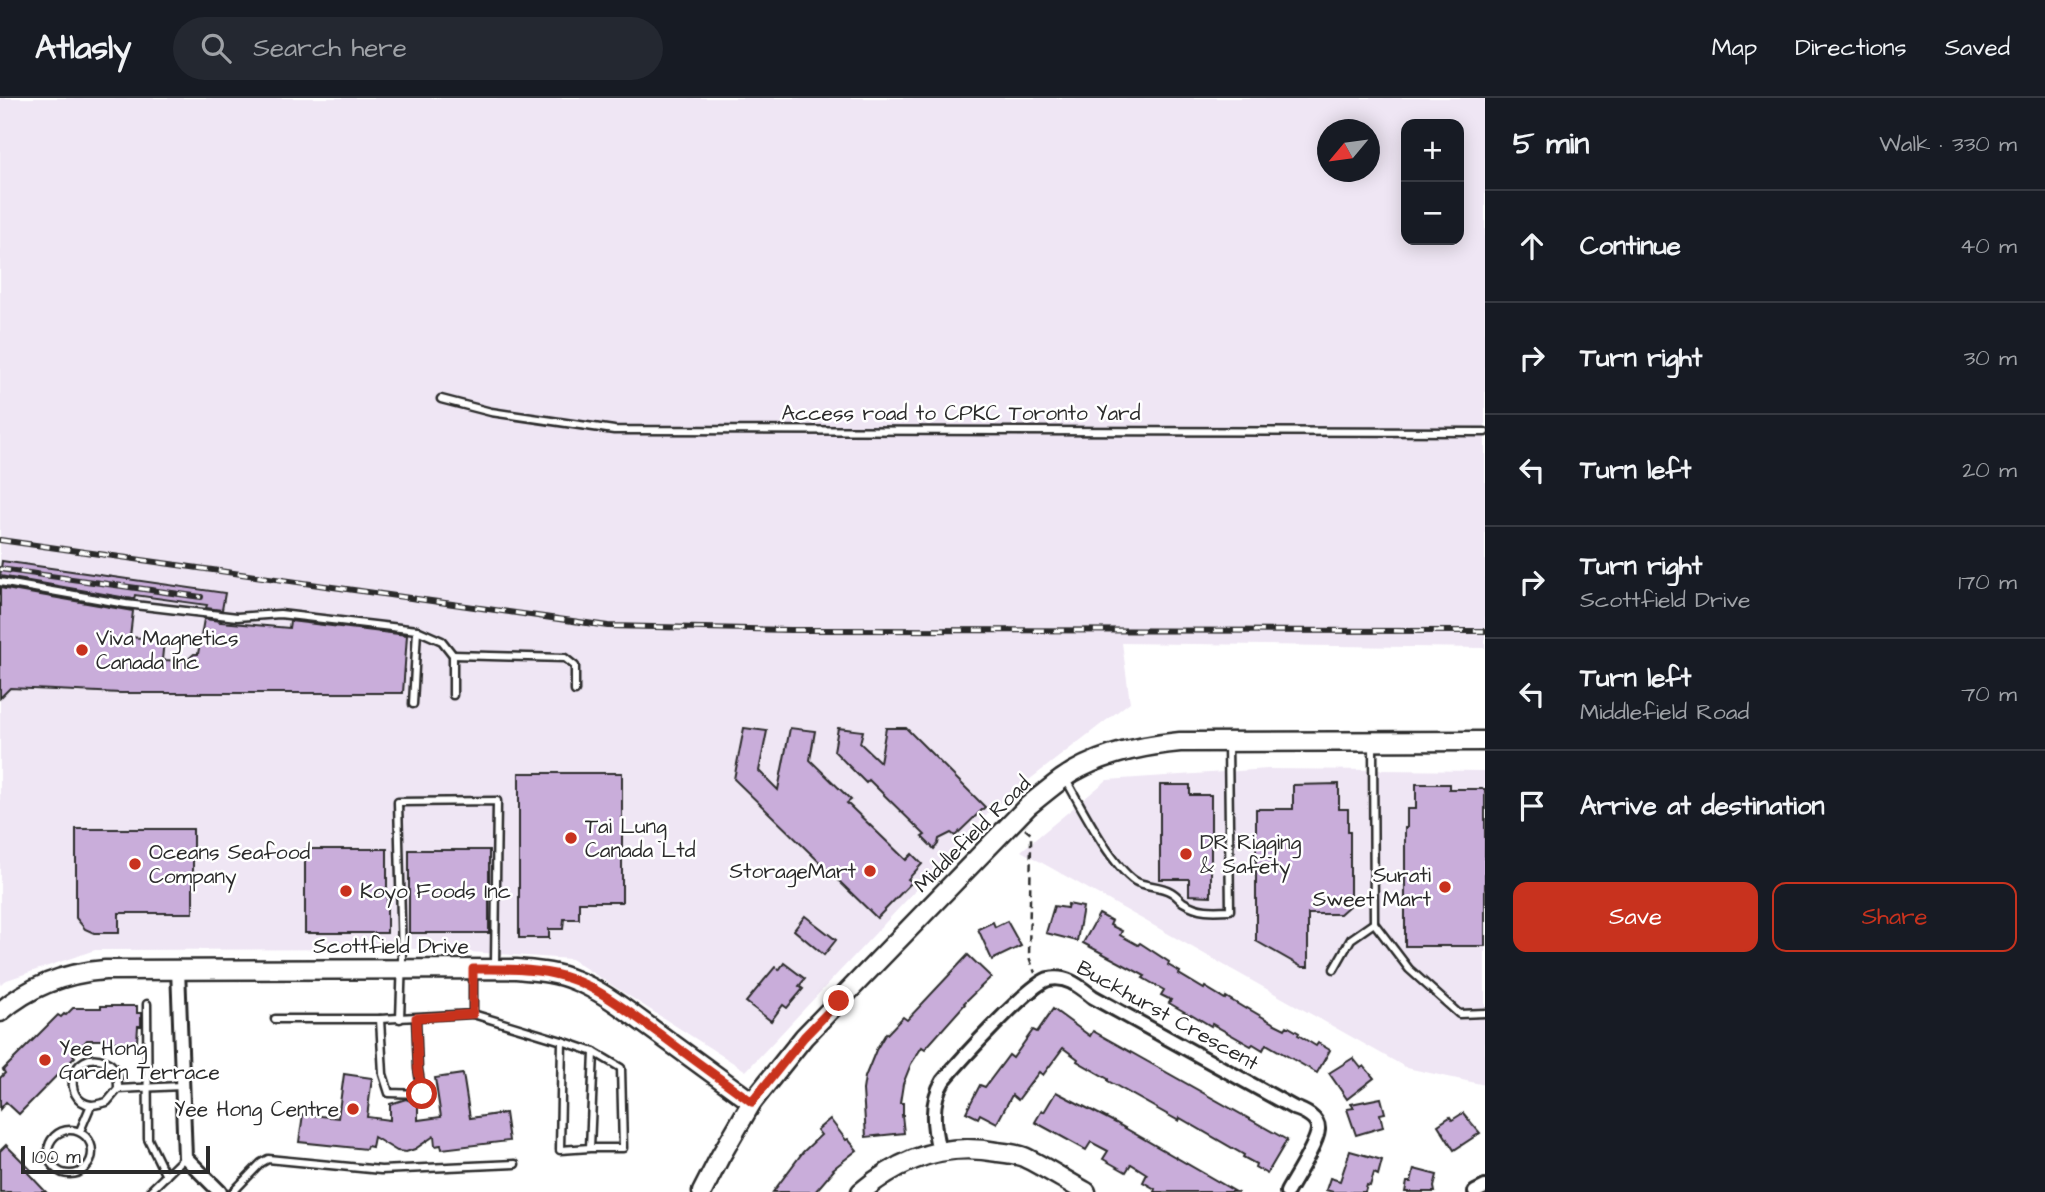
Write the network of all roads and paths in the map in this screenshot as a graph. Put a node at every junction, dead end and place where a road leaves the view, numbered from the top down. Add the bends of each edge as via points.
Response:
1 (441, 398) dead end
2 (1485, 432) edge
3 (0, 582) edge
4 (417, 630) junction
5 (453, 655) junction
6 (575, 691) dead end
7 (453, 695) dead end
8 (413, 704) dead end
9 (1228, 741) junction
10 (1373, 741) junction
11 (1485, 741) edge
12 (1064, 777) junction
13 (1031, 834) dead end
14 (1374, 923) junction
15 (1031, 964) dead end
16 (178, 969) junction
17 (473, 969) junction
18 (495, 969) junction
19 (1334, 969) dead end
20 (401, 970) junction
21 (147, 1004) dead end
22 (0, 1012) edge
23 (1485, 1013) edge
24 (473, 1014) junction
25 (400, 1018) junction
26 (416, 1018) junction
27 (275, 1019) dead end
28 (380, 1019) junction
29 (562, 1041) junction
30 (594, 1052) junction
31 (181, 1086) junction
32 (148, 1087) junction
33 (118, 1089) junction
34 (752, 1102) junction
35 (90, 1105) junction
36 (80, 1131) junction
37 (590, 1148) junction
38 (939, 1151) junction
39 (185, 1157) junction
40 (515, 1164) dead end
41 (166, 1176) junction
42 (1485, 1187) edge
43 (213, 1189) edge
44 (149, 1192) edge
45 (233, 1192) edge
46 (702, 1192) edge
47 (861, 1192) edge
48 (1086, 1192) edge
49 (1287, 1192) edge
50 (1475, 1192) edge

1 - 2 lane, Access road to CPKC Toronto Yard via 491,412 614,430
3 - 4 lane via 237,618 281,614
4 - 5 lane via 442,641
4 - 8 lane
5 - 6 lane via 565,657 575,666
5 - 7 lane
9 - 10 street, Middlefield Road
9 - 12 street, Middlefield Road via 1150,745 1123,751
9 - 12 lane via 1230,910 1207,912 1184,903 1171,891 1138,883 1126,874
10 - 11 street, Middlefield Road
10 - 14 lane
12 - 34 street, Middlefield Road via 1028,806 804,1037
13 - 15 path
14 - 19 lane via 1351,939
14 - 23 lane via 1409,968 1459,1014
16 - 20 street, Scottfield Drive
16 - 22 street, Scottfield Drive via 83,971 45,983
16 - 31 street
17 - 18 street, Scottfield Drive
17 - 20 street, Scottfield Drive
17 - 24 lane
18 - 20 lane via 497,801 398,802
18 - 34 street, Scottfield Drive via 555,974 592,988
20 - 25 lane
21 - 32 lane
24 - 26 lane
24 - 29 lane
25 - 26 lane
25 - 28 lane
26 - 28 lane via 422,1094 389,1093 383,1074
27 - 28 lane
29 - 30 lane
29 - 37 lane via 560,1150
30 - 37 lane
30 - 37 lane via 621,1068 623,1148
31 - 32 lane
31 - 39 street
32 - 33 lane
32 - 41 lane via 148,1139
33 - 35 lane via 107,1102
33 - 35 lane via 118,1075 110,1063 97,1058 83,1061 74,1071 72,1085 78,1098
34 - 46 street, Middlefield Road
35 - 36 lane
36 - 36 lane via 62,1130 49,1142 48,1160 61,1173 79,1174 92,1162 92,1144
38 - 47 street via 908,1161
38 - 48 street via 980,1149 1022,1156
38 - 49 street, Buckhurst Crescent via 934,1105 943,1081 1030,991 1047,979 1067,979 1312,1118 1318,1130
39 - 41 lane
39 - 43 street
40 - 45 lane via 381,1170 268,1159
41 - 44 lane
42 - 50 street

